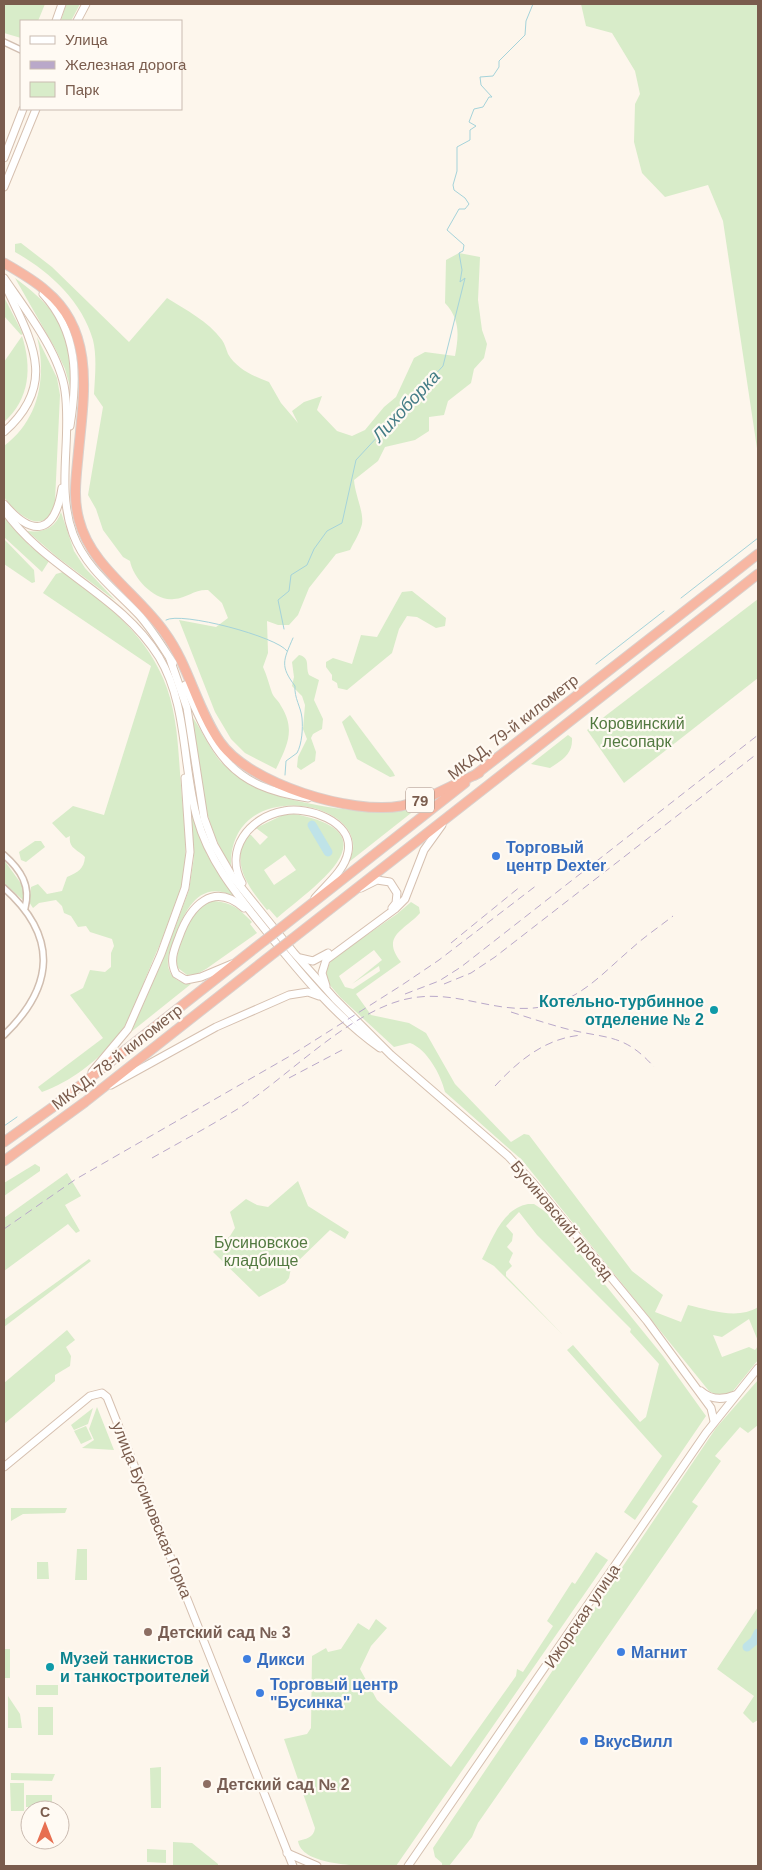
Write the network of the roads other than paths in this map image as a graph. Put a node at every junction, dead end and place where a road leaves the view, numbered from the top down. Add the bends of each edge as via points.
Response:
1 (62, 4) edge
2 (86, 4) edge
3 (56, 20) edge
4 (78, 20) edge
5 (4, 42) edge
6 (20, 50) edge
7 (23, 110) edge
8 (36, 110) edge
9 (4, 156) edge
10 (4, 187) edge
11 (6, 264) edge
12 (4, 278) edge
13 (28, 278) junction
14 (4, 282) edge
15 (4, 432) edge
16 (66, 451) junction
17 (65, 469) junction
18 (4, 504) edge
19 (4, 510) edge
20 (758, 554) edge
21 (758, 574) edge
22 (170, 659) junction
23 (184, 750) junction
24 (478, 772) junction
25 (334, 800) junction
26 (446, 819) junction
27 (4, 855) edge
28 (4, 888) edge
29 (354, 892) junction
30 (248, 895) junction
31 (25, 908) junction
32 (306, 908) junction
33 (257, 919) junction
34 (294, 953) junction
35 (239, 960) junction
36 (247, 975) joint
37 (324, 999) junction
38 (335, 999) junction
39 (4, 1035) edge
40 (391, 1056) junction
41 (80, 1085) junction
42 (93, 1096) junction
43 (7, 1139) edge
44 (4, 1161) edge
45 (758, 1368) edge
46 (692, 1382) junction
47 (738, 1392) junction
48 (714, 1421) junction
49 (4, 1467) edge
50 (287, 1853) junction
51 (293, 1866) edge
52 (317, 1866) edge
53 (408, 1866) edge

1 - 3 main road
2 - 4 main road
5 - 6 street
7 - 9 main road
8 - 10 main road
11 - 13 highway
12 - 16 main road via 46,343 63,380
13 - 16 main road via 62,319 73,349 75,394
13 - 25 highway via 62,307 75,329 80,346 84,381 75,496 79,520 91,548 167,634 214,733 234,759 278,784
14 - 15 main road via 32,341 36,369 26,407
16 - 17 main road
17 - 18 main road via 58,509 49,522 37,526 26,524
17 - 22 main road via 68,517 77,544 98,574 149,626
19 - 23 main road via 42,551 117,608 152,647 173,689
20 - 24 highway, МКАД, 79-й километр
21 - 26 highway, МКАД, 79-й километр
22 - 25 main road via 207,737 232,767 267,788 306,798
22 - 30 main road via 187,708 199,796 208,831 224,865
23 - 33 main road via 195,812 208,848 218,868
23 - 41 main road via 190,852 185,888 128,1029
24 - 25 highway, 79 via 425,799 400,806 378,807
24 - 32 highway, МКАД, 79-й километр
26 - 29 highway, МКАД, 79-й километр
26 - 38 main road via 424,850 405,899 322,966 323,979
27 - 31 street via 25,880 28,894
28 - 31 street
29 - 34 main road via 384,880 397,889 398,898 392,908 320,959 307,961
29 - 36 highway, МКАД, 79-й километр, bridge
30 - 32 main road via 235,863 241,838 256,822 274,814 290,810 306,812 340,827 348,848 342,866
30 - 34 main road
31 - 39 street via 41,941 44,968 27,1007
32 - 35 highway, МКАД, 79-й километр, bridge
33 - 35 main road via 229,898 221,896 204,900 190,911 172,958 176,974 186,980 201,978
33 - 37 main road
34 - 38 main road
35 - 41 highway, МКАД, 78-й километр
36 - 42 highway, МКАД, 78-й километр
37 - 40 main road via 362,1035
37 - 42 main road via 308,992 289,995 216,1027
38 - 40 main road
40 - 46 main road, Бусиновский проезд via 508,1156 534,1184 647,1321
41 - 43 highway, МКАД, 78-й километр
42 - 44 highway, МКАД, 78-й километр
45 - 47 main road, Ижорская улица
46 - 47 main road via 712,1397 724,1398
46 - 48 main road, Бусиновский проезд via 711,1408
47 - 48 main road, Ижорская улица
48 - 53 main road, Ижорская улица
49 - 50 main road, улица Бусиновская Горка via 90,1396 102,1393 109,1400
50 - 51 main road, улица Бусиновская Горка
50 - 52 main road

